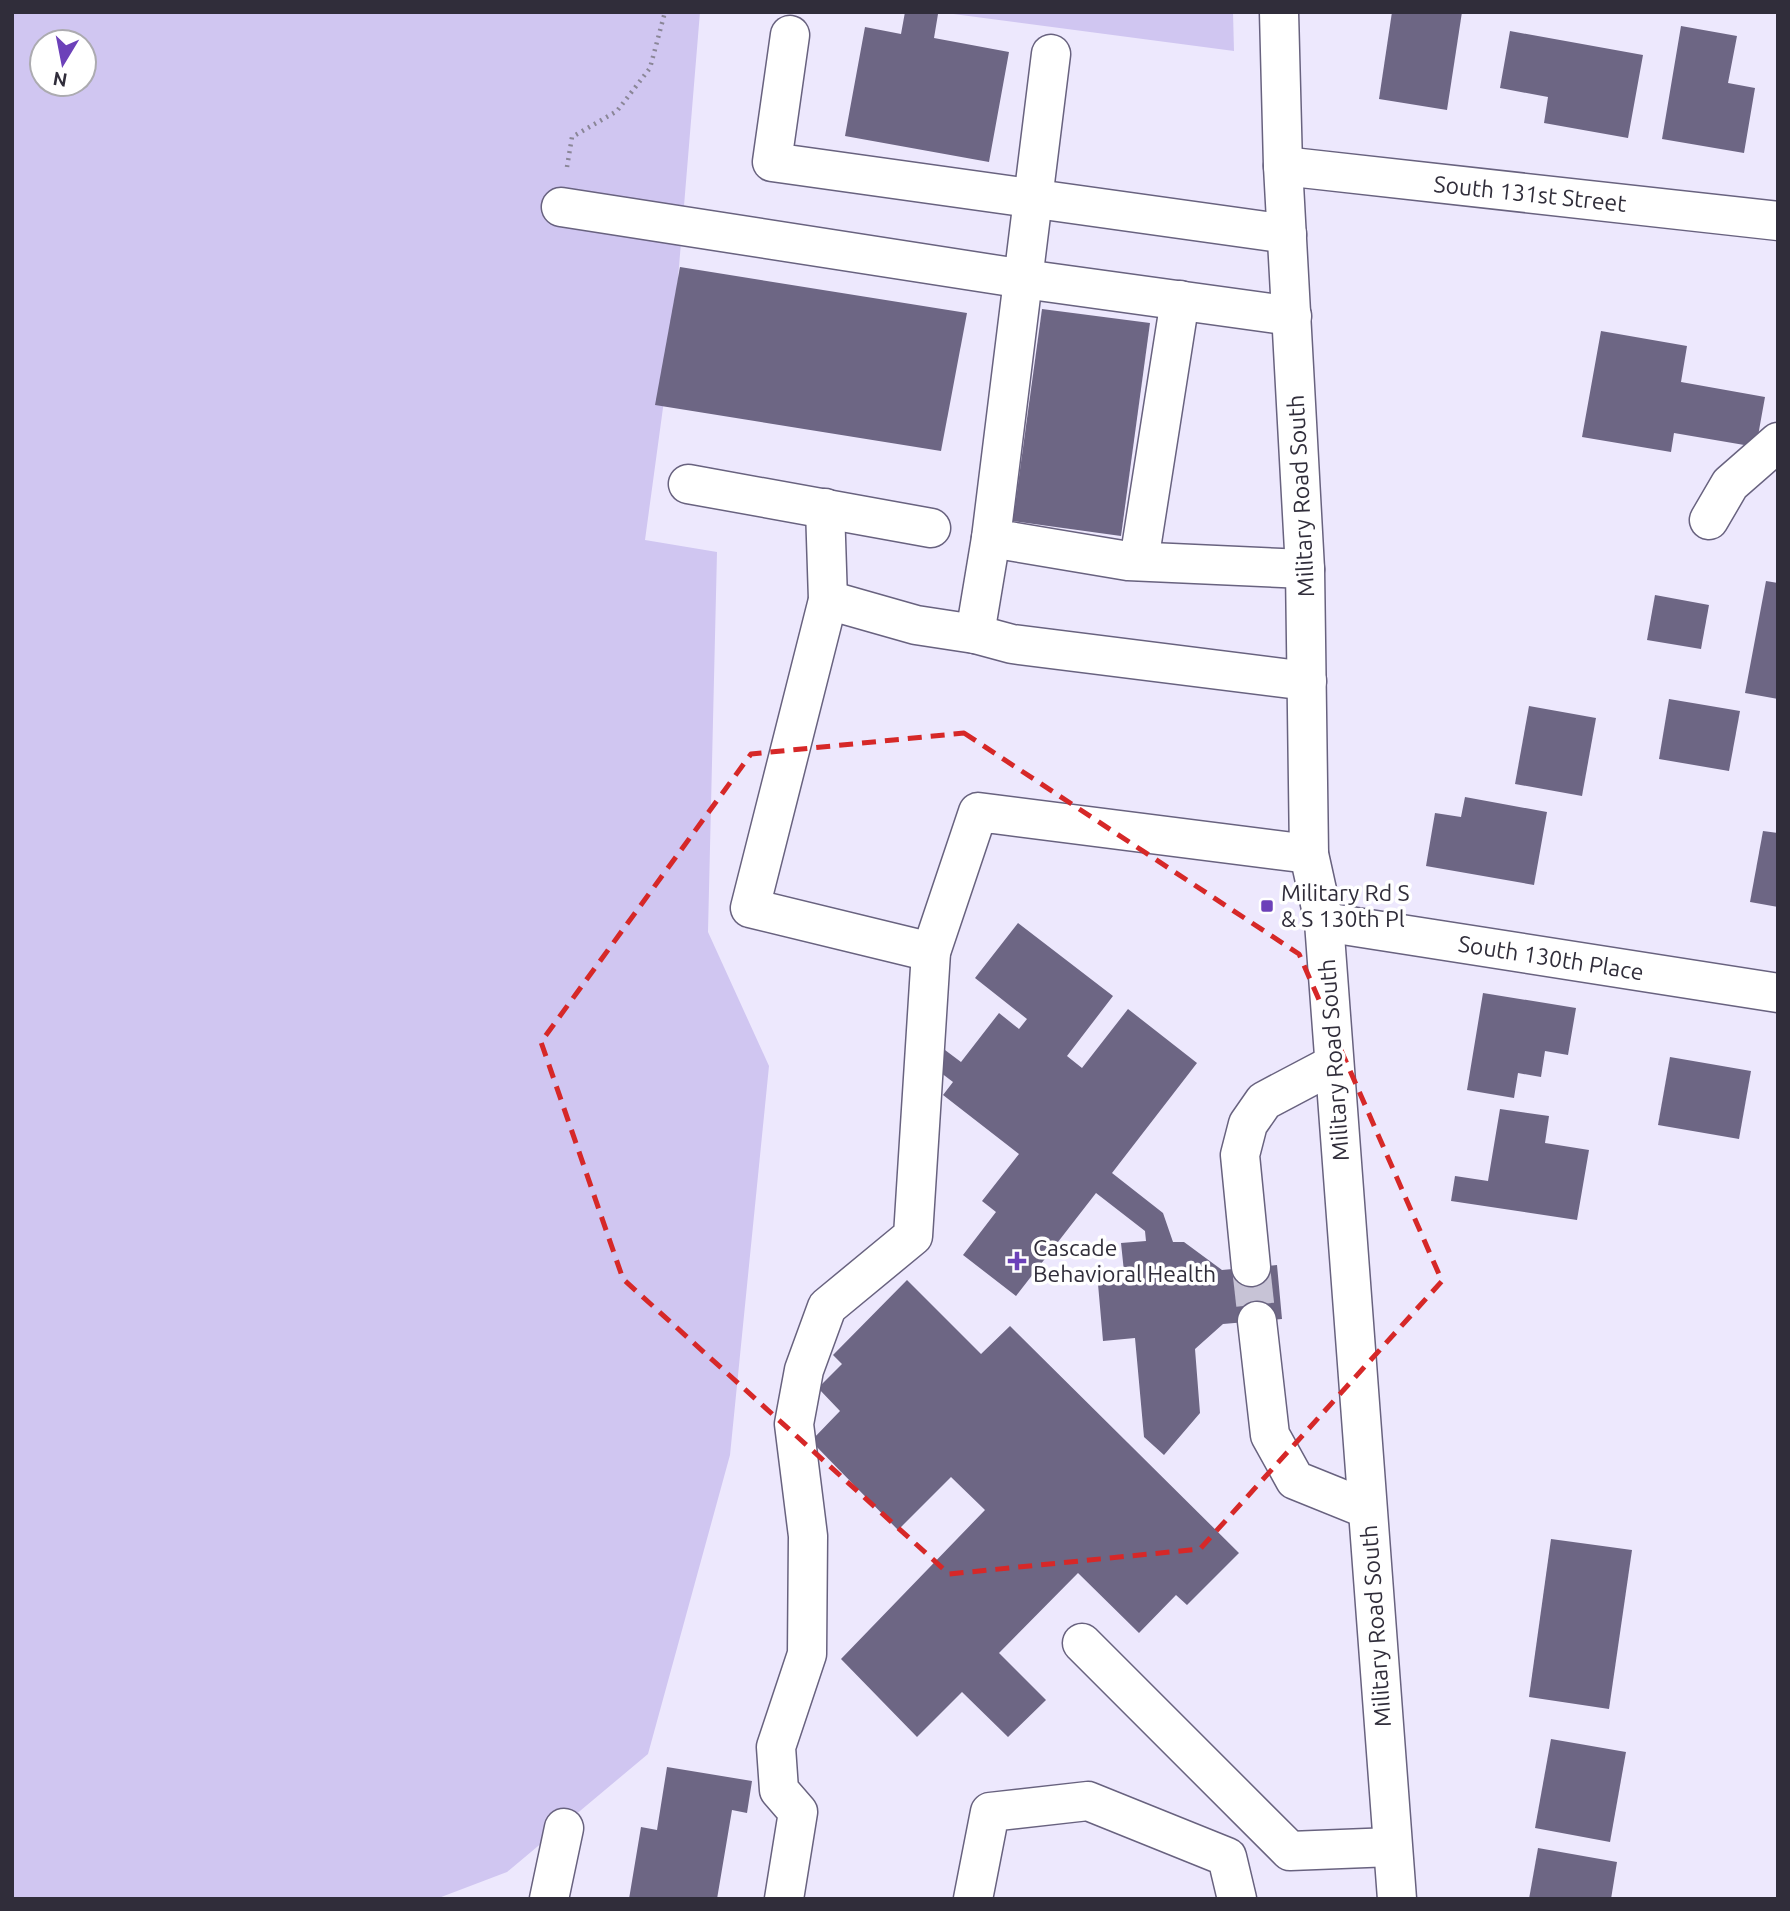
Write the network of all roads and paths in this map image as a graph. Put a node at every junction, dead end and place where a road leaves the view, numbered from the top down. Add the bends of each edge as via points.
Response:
1 (665, 12) edge
2 (1279, 12) edge
3 (790, 35) dead end
4 (1051, 54) dead end
5 (1283, 166) junction
6 (1032, 198) junction
7 (561, 207) joint
8 (1778, 221) edge
9 (1287, 234) junction
10 (1024, 279) junction
11 (1180, 300) junction
12 (1292, 316) junction
13 (1778, 442) edge
14 (688, 484) dead end
15 (825, 508) junction
16 (1709, 520) dead end
17 (931, 528) dead end
18 (990, 538) junction
19 (1139, 561) junction
20 (1305, 569) junction
21 (828, 600) junction
22 (975, 634) junction
23 (1307, 681) junction
24 (1309, 855) junction
25 (1324, 922) junction
26 (931, 952) junction
27 (1778, 993) edge
28 (1335, 1064) junction
29 (1251, 1267) tunnel mouth
30 (1257, 1321) tunnel mouth
31 (1367, 1509) junction
32 (1082, 1643) dead end
33 (564, 1828) dead end
34 (1392, 1847) junction
35 (1290, 1851) junction
36 (1227, 1857) junction
37 (549, 1899) edge
38 (784, 1899) edge
39 (973, 1899) edge
40 (1237, 1899) edge
41 (1397, 1899) edge

1 - 7 path via 650,68 617,111 572,137
2 - 5 street, Military Road South
3 - 6 street via 772,162
4 - 6 street
5 - 8 street, South 131st Street
5 - 9 street, Military Road South
6 - 9 street
6 - 10 street
7 - 10 street
9 - 12 street, Military Road South
10 - 11 street
10 - 18 street
11 - 12 street
11 - 19 street
12 - 20 street, Military Road South
13 - 16 street via 1730,484
14 - 15 street
15 - 17 street
15 - 21 street
18 - 19 street
18 - 22 street
19 - 20 street
20 - 23 street, Military Road South
21 - 22 street via 916,625
21 - 26 street via 750,908
22 - 23 street via 1012,644
23 - 24 street, Military Road South
24 - 25 street, Military Road South
24 - 26 street via 978,811
25 - 27 street, South 130th Place
25 - 28 street, Military Road South
26 - 38 street via 913,1236 827,1307 804,1370 794,1424 808,1536 807,1654 776,1747 779,1790 798,1812
28 - 29 street via 1264,1101 1248,1124 1240,1155
28 - 31 street, Military Road South
30 - 31 street via 1270,1435 1294,1480
31 - 34 street, Military Road South
32 - 35 street
33 - 37 street
34 - 35 street
34 - 41 street, Military Road South
35 - 36 street
36 - 39 street via 1088,1801 990,1812
36 - 40 street

